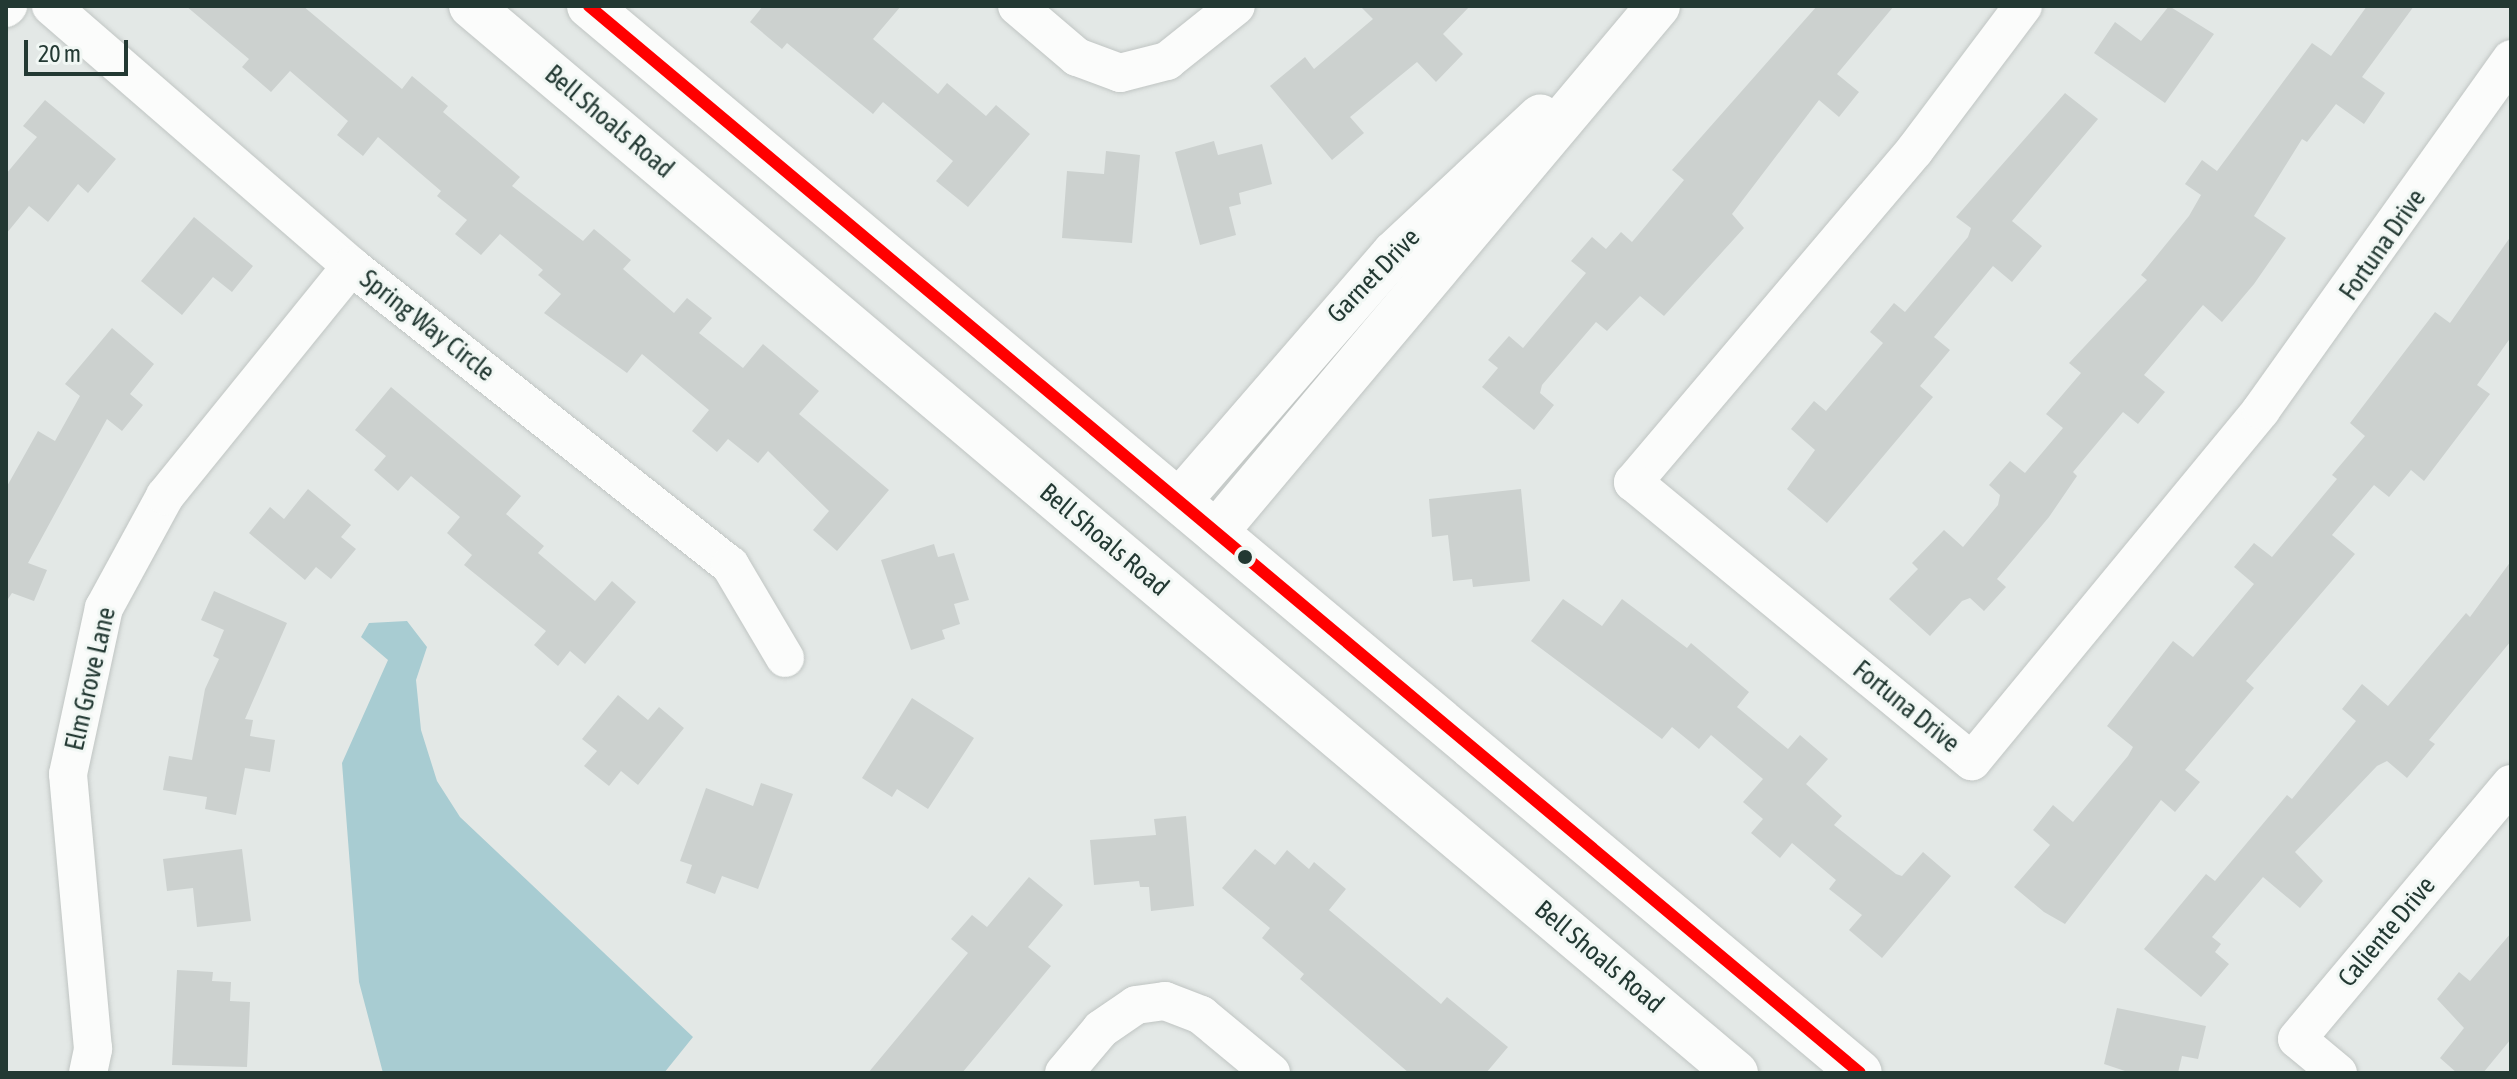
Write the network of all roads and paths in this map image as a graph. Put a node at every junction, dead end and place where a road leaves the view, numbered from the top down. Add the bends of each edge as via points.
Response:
1 (51, 6) edge
2 (471, 6) edge
3 (589, 6) edge
4 (1017, 6) edge
5 (1236, 6) edge
6 (1658, 6) edge
7 (2023, 6) edge
8 (2511, 59) edge
9 (1593, 77) junction
10 (351, 266) junction
11 (1180, 500) junction
12 (1216, 532) junction
13 (785, 658) dead end
14 (2511, 784) edge
15 (88, 1073) edge
16 (1064, 1073) edge
17 (1271, 1073) edge
18 (1736, 1073) edge
19 (1860, 1073) edge
20 (2338, 1073) edge

1 - 10 street, Spring Way Circle
2 - 18 main road, Bell Shoals Road
3 - 11 main road
4 - 5 street via 1077,57 1120,73 1167,61
6 - 9 main road, Garnet Drive
7 - 8 street, Fortuna Drive via 1915,150 1633,482 1972,761 2269,399
9 - 11 main road, Garnet Drive via 1521,134 1394,253
9 - 12 main road, Garnet Drive via 1480,224
10 - 13 street, Spring Way Circle via 730,565
10 - 15 street, Elm Grove Lane via 165,496 104,608 68,774 93,1049
11 - 12 main road
12 - 19 main road
14 - 20 street, Caliente Drive via 2297,1039
16 - 17 street via 1101,1029 1136,1005 1165,1001 1201,1015

